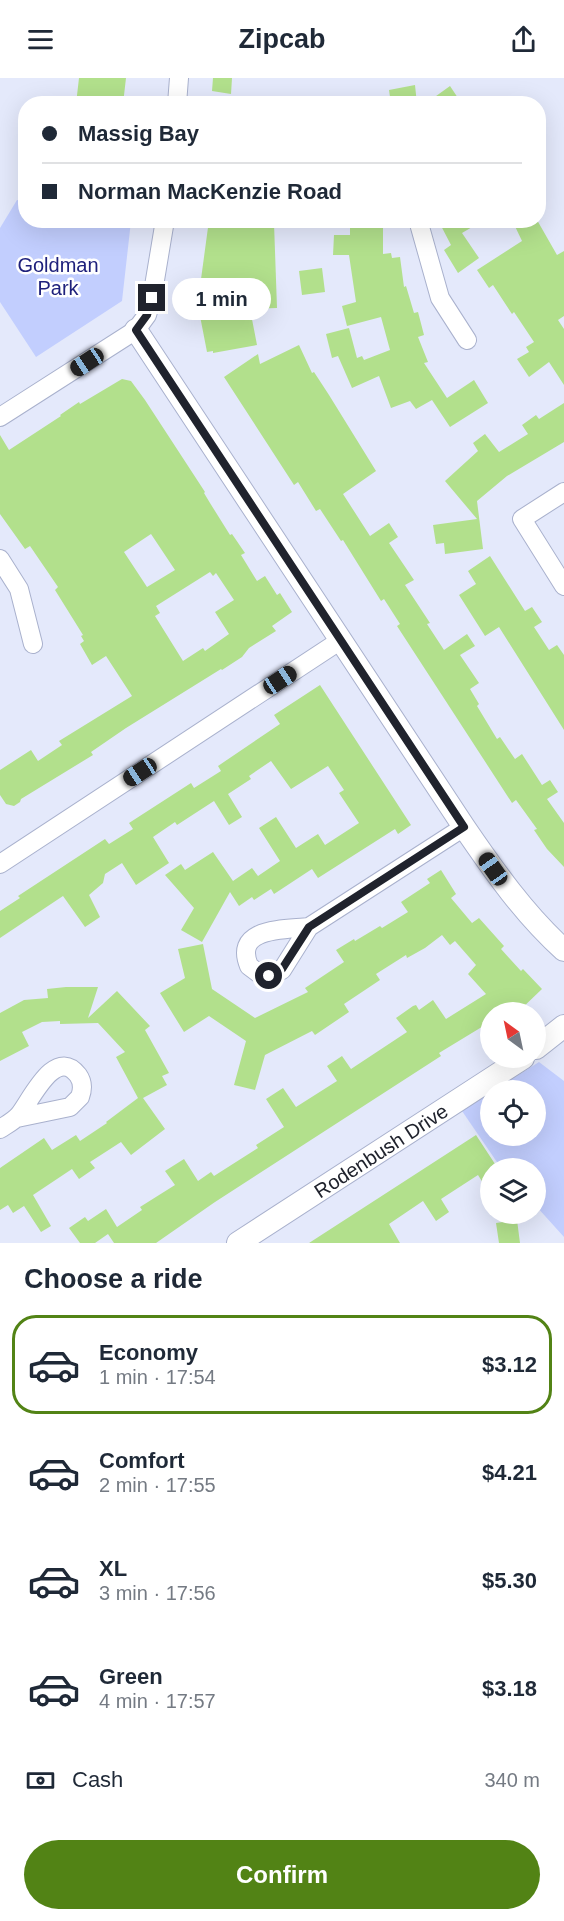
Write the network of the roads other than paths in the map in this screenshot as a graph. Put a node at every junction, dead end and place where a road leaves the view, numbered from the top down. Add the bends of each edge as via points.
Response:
1 (179, 78) edge
2 (178, 96) edge
3 (164, 228) edge
4 (420, 228) edge
5 (136, 330) junction
6 (467, 340) dead end
7 (0, 417) edge
8 (564, 492) edge
9 (0, 559) edge
10 (564, 586) edge
11 (341, 640) junction
12 (33, 644) dead end
13 (464, 827) junction
14 (0, 864) edge
15 (309, 927) dead end
16 (564, 950) edge
17 (564, 1026) edge
18 (546, 1040) edge
19 (508, 1068) edge
20 (17, 1118) dead end
21 (0, 1129) edge
22 (238, 1243) edge

1 - 2 street
3 - 5 street via 152,298 147,315
4 - 6 street via 440,298
5 - 7 street
5 - 11 street
8 - 10 street via 522,519
9 - 12 street via 20,589
11 - 13 street
11 - 14 street
13 - 15 street
13 - 16 street via 542,930
17 - 18 street
19 - 22 street, Rodenbush Drive
20 - 21 street

